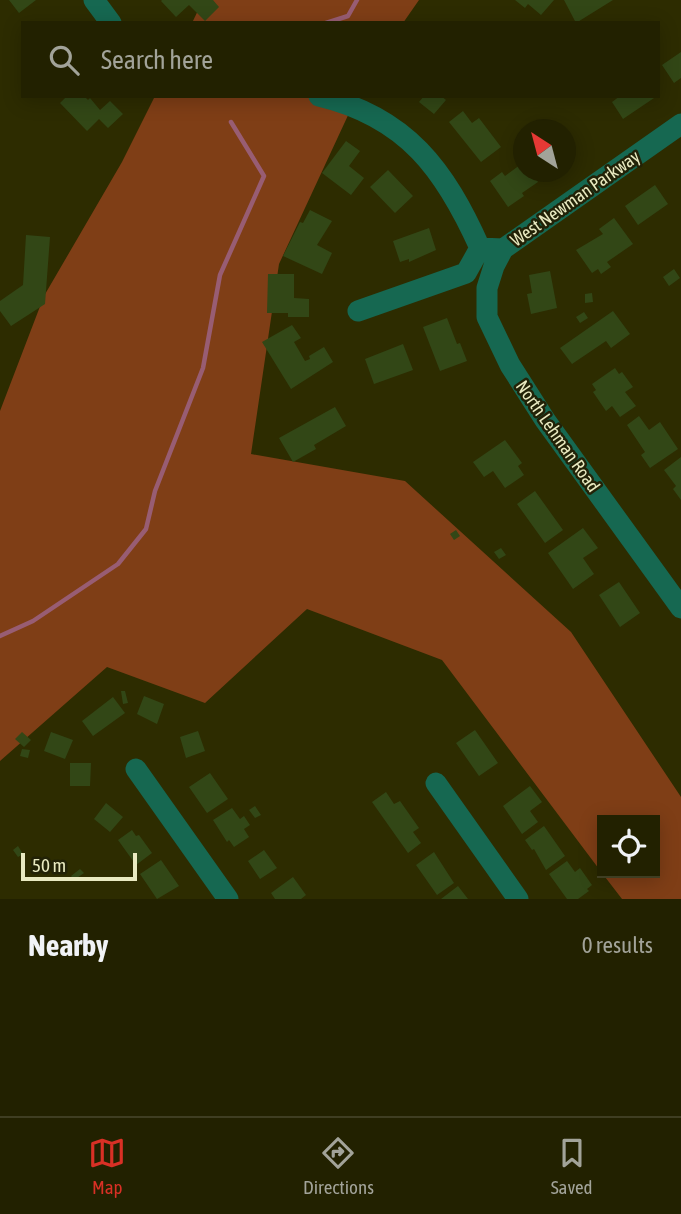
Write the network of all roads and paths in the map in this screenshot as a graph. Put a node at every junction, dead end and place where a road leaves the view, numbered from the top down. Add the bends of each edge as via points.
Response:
1 (94, 0) edge
2 (110, 21) edge
3 (327, 98) edge
4 (681, 124) edge
5 (480, 248) junction
6 (503, 248) junction
7 (358, 311) dead end
8 (681, 608) edge
9 (136, 769) dead end
10 (436, 783) dead end
11 (228, 899) edge
12 (518, 899) edge

1 - 2 street
3 - 5 street via 385,121 411,141 440,174
4 - 6 street, West Newman Parkway
5 - 6 street, West Newman Parkway
5 - 7 street via 466,273
6 - 8 street, North Lehman Road via 487,288 487,317 510,365
9 - 11 street
10 - 12 street

